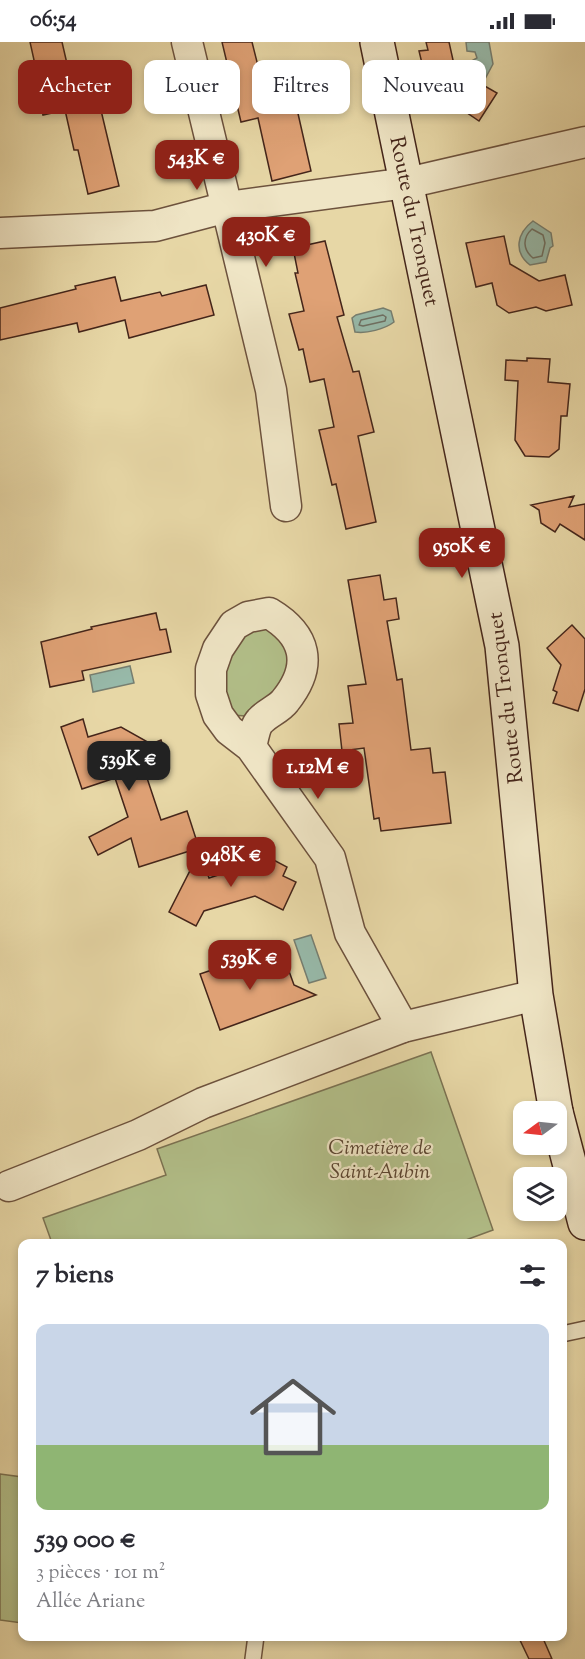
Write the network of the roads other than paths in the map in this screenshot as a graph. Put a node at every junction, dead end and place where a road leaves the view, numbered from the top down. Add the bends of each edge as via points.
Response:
1 (187, 42) edge
2 (377, 42) edge
3 (585, 142) edge
4 (407, 183) junction
5 (227, 207) junction
6 (1, 226) edge
7 (286, 506) dead end
8 (251, 747) dead end
9 (536, 995) junction
10 (403, 1027) junction
11 (554, 1101) edge
12 (567, 1154) edge
13 (9, 1186) dead end
14 (585, 1223) edge
15 (585, 1329) edge
16 (567, 1333) edge
17 (255, 1641) edge
18 (253, 1659) edge

1 - 5 street
2 - 4 street, Route du Tronquet
3 - 4 street
4 - 5 street
4 - 9 street, Route du Tronquet via 502,646
5 - 6 street via 155,226
5 - 7 street via 271,390
8 - 10 street via 330,858 350,933
9 - 10 street
9 - 11 street, Route du Tronquet
10 - 13 street via 203,1103 138,1135
12 - 14 street, Route du Tronquet
15 - 16 lane
17 - 18 lane

